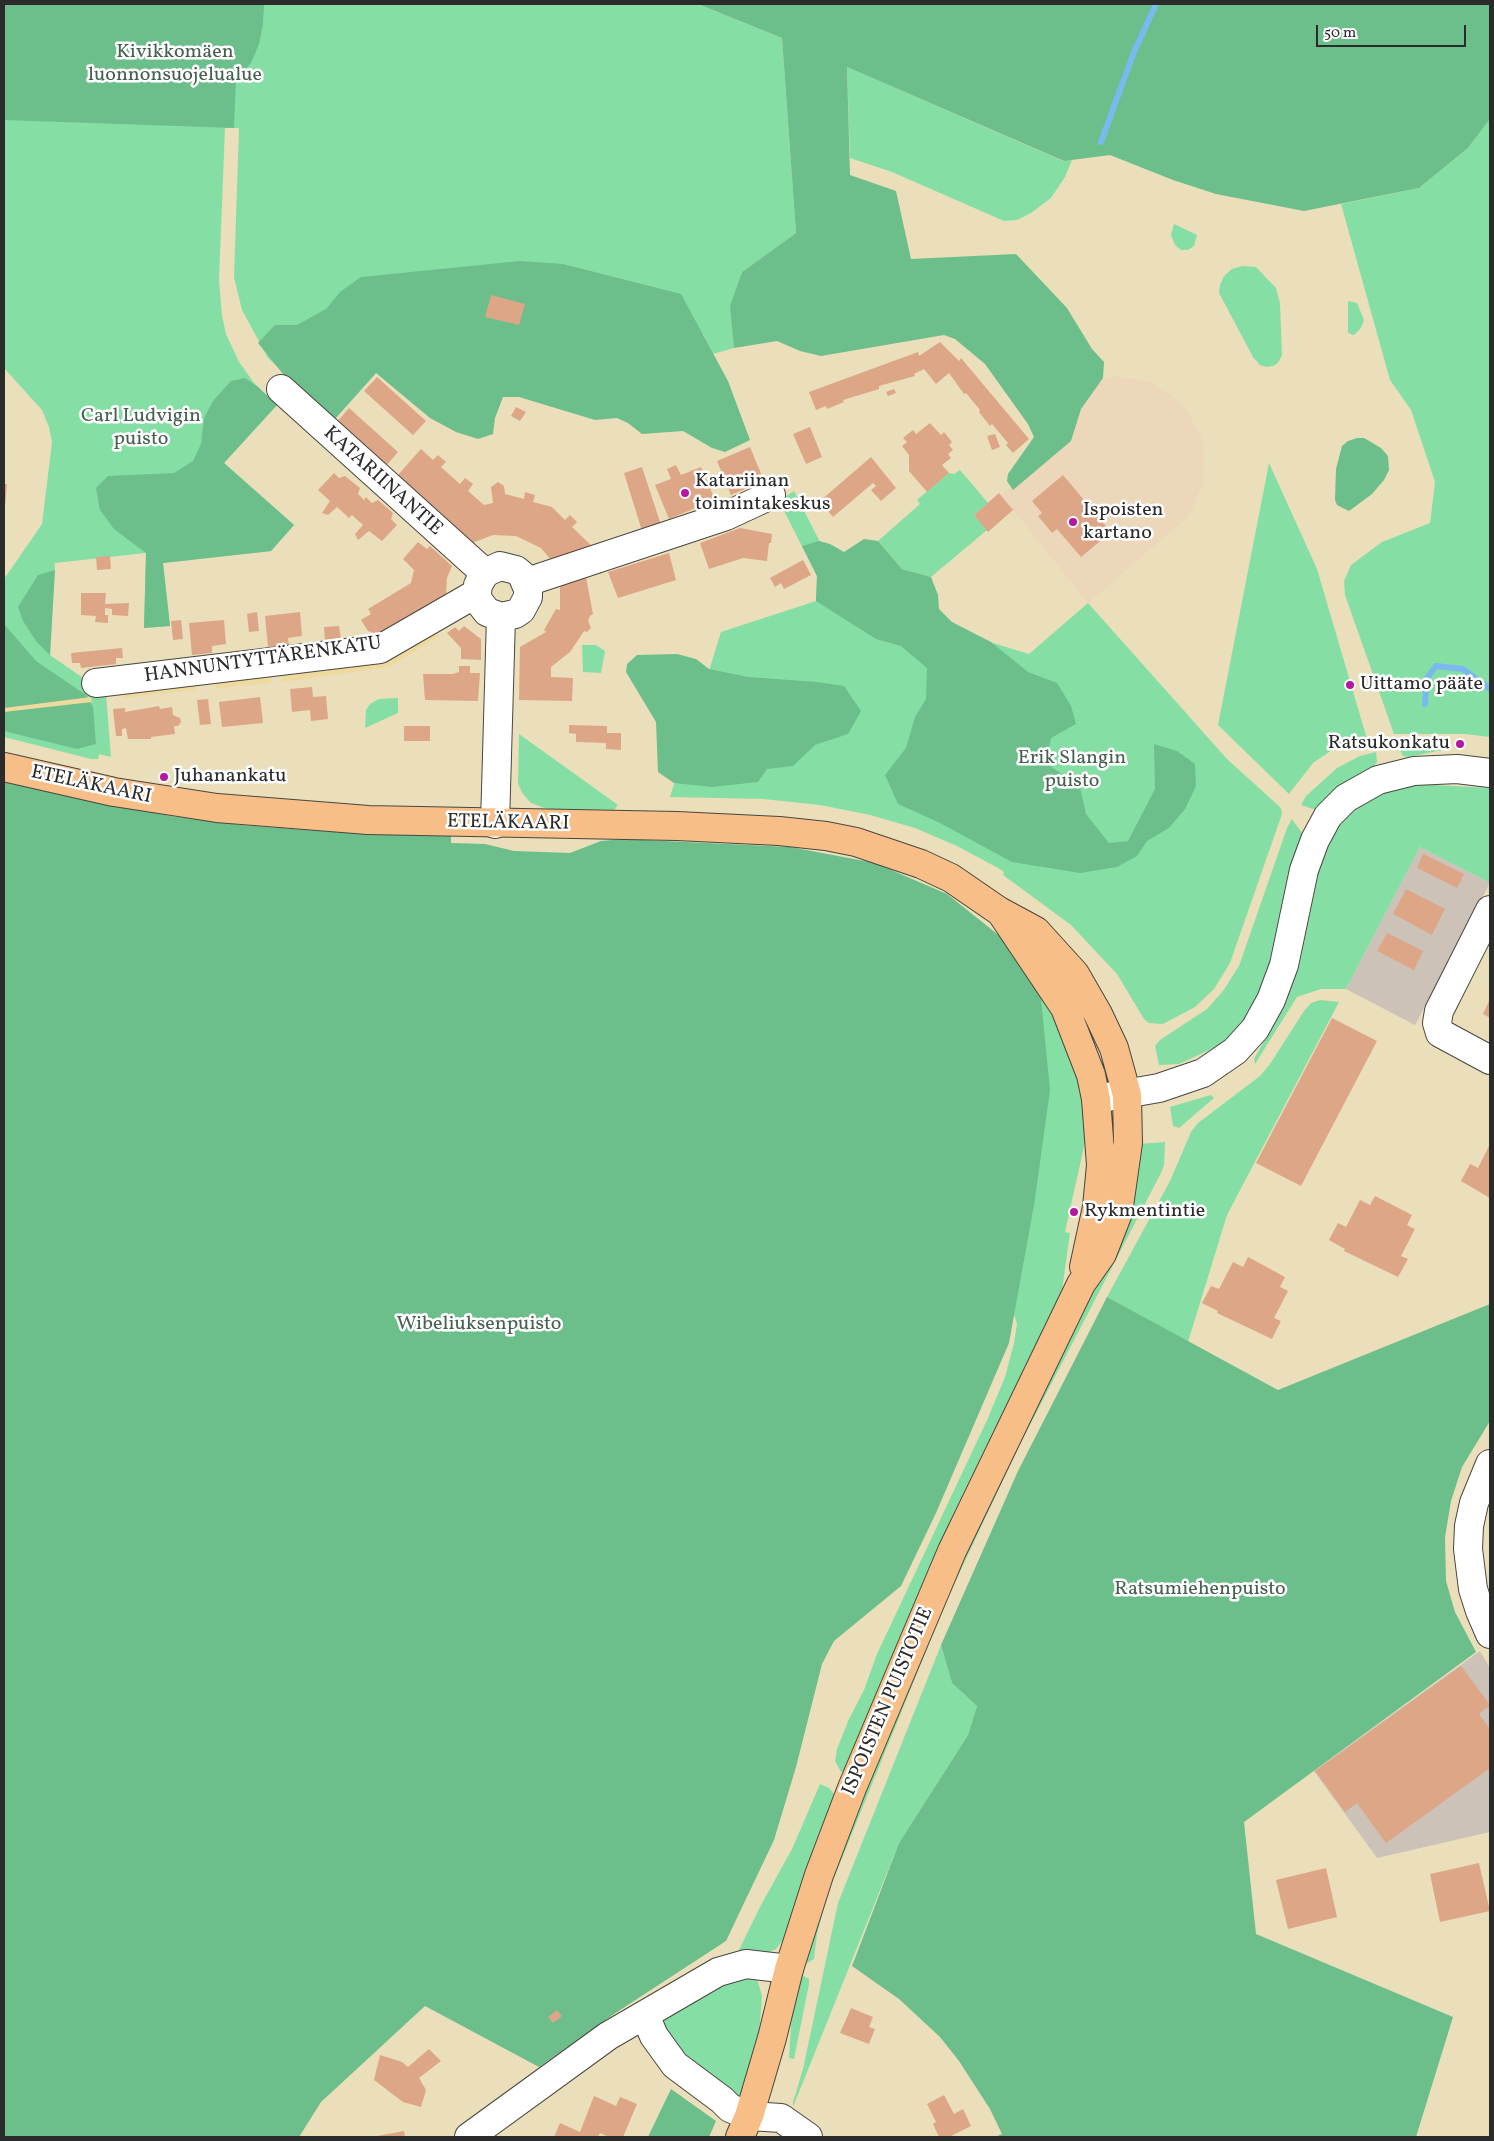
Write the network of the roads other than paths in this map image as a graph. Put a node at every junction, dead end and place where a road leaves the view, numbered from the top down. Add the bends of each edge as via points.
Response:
1 (280, 389) dead end
2 (771, 495) dead end
3 (527, 582) junction
4 (481, 583) junction
5 (501, 617) junction
6 (96, 682) dead end
7 (4, 767) edge
8 (1490, 773) edge
9 (496, 824) junction
10 (1490, 910) edge
11 (999, 911) junction
12 (1490, 1060) edge
13 (1127, 1095) junction
14 (1096, 1099) junction
15 (1081, 1284) junction
16 (1490, 1464) edge
17 (1490, 1634) edge
18 (789, 1969) junction
19 (645, 2016) junction
20 (745, 2127) edge
21 (469, 2137) edge
22 (808, 2137) edge

1 - 4 street, KATARIINANTIE
2 - 3 street via 726,516
3 - 4 street via 516,570 500,566
3 - 5 street via 528,597 521,610
4 - 5 street via 482,607
4 - 6 street, HANNUNTYTTÄRENKATU via 380,649
5 - 9 street
7 - 9 main road, ETELÄKAARI via 114,792 217,808 368,820
8 - 13 street via 1457,770 1414,772 1378,780 1346,798 1328,816 1315,840 1304,870 1284,965 1271,1000 1255,1029 1235,1051 1203,1073
9 - 11 main road, ETELÄKAARI via 677,826 826,836 884,850 921,864 951,878
10 - 12 street via 1439,1011 1437,1023 1440,1033
11 - 13 main road, ETELÄKAARI via 1036,930 1075,974 1105,1028
11 - 14 main road, ETELÄKAARI via 1065,1008 1086,1058
13 - 14 street
13 - 15 main road, ISPOISTEN PUISTOTIE via 1128,1143 1118,1213 1102,1254
14 - 15 main road, ISPOISTEN PUISTOTIE via 1101,1165
15 - 18 main road, ISPOISTEN PUISTOTIE via 952,1551 852,1788 819,1874
16 - 17 street via 1474,1503 1468,1549 1473,1589
18 - 19 street via 761,1964 729,1968
18 - 20 main road, ISPOISTEN PUISTOTIE
19 - 20 street via 675,2065 722,2100
19 - 21 street via 608,2036
20 - 22 street via 781,2118

